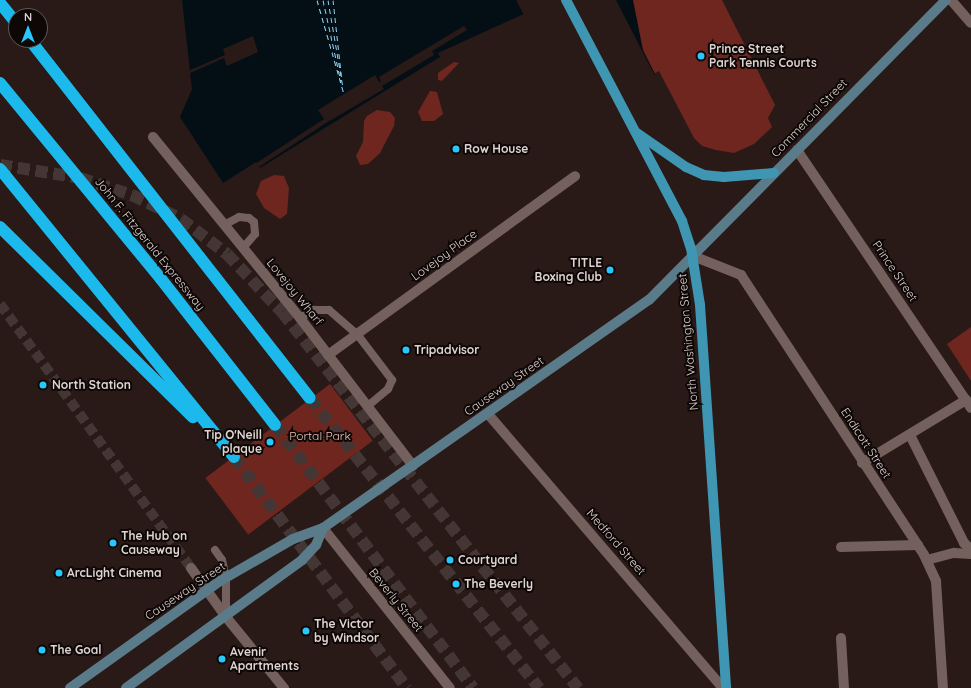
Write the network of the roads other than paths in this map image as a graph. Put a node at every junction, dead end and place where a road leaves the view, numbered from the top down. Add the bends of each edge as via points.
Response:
1 (566, 0) edge
2 (946, 0) edge
3 (951, 0) edge
4 (0, 3) edge
5 (8, 13) edge
6 (971, 23) edge
7 (36, 48) edge
8 (0, 84) edge
9 (634, 131) junction
10 (152, 137) dead end
11 (797, 150) junction
12 (0, 169) edge
13 (774, 173) junction
14 (575, 176) dead end
15 (224, 225) junction
16 (0, 227) edge
17 (243, 248) junction
18 (693, 256) junction
19 (300, 318) junction
20 (358, 334) junction
21 (328, 355) junction
22 (310, 398) tunnel mouth
23 (969, 404) edge
24 (368, 406) junction
25 (488, 414) junction
26 (275, 425) tunnel mouth
27 (910, 435) junction
28 (862, 463) junction
29 (413, 466) junction
30 (323, 528) junction
31 (918, 545) junction
32 (841, 546) dead end
33 (971, 549) edge
34 (215, 550) dead end
35 (971, 554) edge
36 (927, 560) junction
37 (191, 568) tunnel mouth
38 (226, 578) junction
39 (207, 590) junction
40 (226, 617) junction
41 (840, 638) dead end
42 (70, 688) edge
43 (126, 688) edge
44 (284, 688) edge
45 (450, 688) edge
46 (723, 688) edge
47 (726, 688) edge
48 (844, 688) edge
49 (943, 688) edge

1 - 9 main road, North Washington Street
2 - 11 main road, Commercial Street
3 - 6 street
4 - 5 highway
7 - 22 highway
8 - 26 highway, John F. Fitzgerald Expressway via 161,279
9 - 13 main road via 686,167 704,175 724,177
9 - 18 main road, North Washington Street via 682,221
10 - 15 street, Lovejoy Wharf
11 - 13 main road, Commercial Street
11 - 23 street, Prince Street
12 - 16 highway via 234,457
13 - 18 main road, Commercial Street
14 - 20 street, Lovejoy Place
15 - 17 street, Lovejoy Wharf
15 - 17 lane via 239,217 254,222 255,234
17 - 19 street, Lovejoy Wharf
18 - 25 main road, Causeway Street via 649,300
18 - 28 street, Endicott Street via 741,275
18 - 47 main road, North Washington Street via 700,305
19 - 20 lane via 314,310 329,310
19 - 21 street, Lovejoy Wharf
20 - 21 street, Lovejoy Place
20 - 24 lane via 392,380 388,389
21 - 24 street, Lovejoy Wharf
23 - 27 street
24 - 29 street, Lovejoy Wharf
25 - 29 main road, Causeway Street
25 - 46 street, Medford Street
27 - 28 street
27 - 33 street via 964,543
28 - 31 street, Endicott Street
29 - 30 main road, Causeway Street
30 - 38 main road, Causeway Street via 293,539
30 - 40 main road via 316,545 307,556
30 - 45 street, Beverly Street
31 - 32 street
31 - 36 street, Endicott Street
34 - 38 lane via 222,560
35 - 36 street via 954,554
36 - 49 street, Endicott Street via 936,581
37 - 39 street
38 - 39 main road, Causeway Street
38 - 40 lane
39 - 40 street
39 - 42 main road, Causeway Street
40 - 43 main road
40 - 44 street
41 - 48 street

